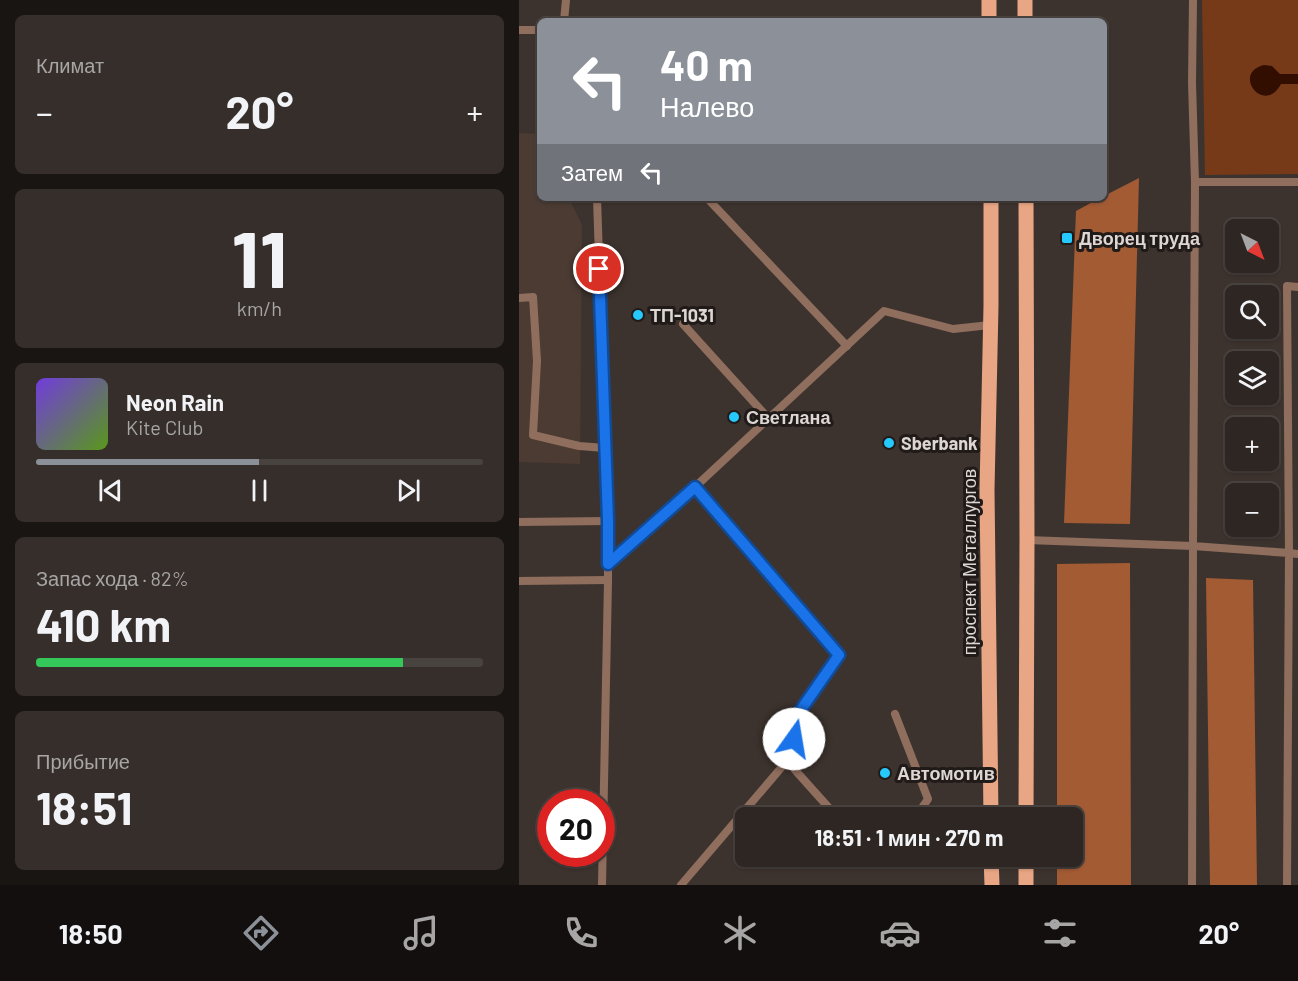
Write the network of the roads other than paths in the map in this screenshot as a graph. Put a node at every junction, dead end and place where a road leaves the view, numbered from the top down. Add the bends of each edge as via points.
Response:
1 (566, 0) edge
2 (989, 0) edge
3 (1025, 0) edge
4 (1193, 0) edge
5 (564, 18) edge
6 (989, 18) edge
7 (1025, 18) edge
8 (519, 30) edge
9 (537, 30) edge
10 (1195, 182) junction
11 (1298, 182) edge
12 (597, 201) edge
13 (710, 201) edge
14 (991, 201) edge
15 (1026, 201) edge
16 (1298, 286) edge
17 (519, 298) edge
18 (683, 324) dead end
19 (990, 325) junction
20 (847, 346) junction
21 (769, 419) junction
22 (605, 448) junction
23 (695, 487) junction
24 (608, 521) junction
25 (519, 522) edge
26 (1027, 540) junction
27 (1193, 546) junction
28 (1289, 553) junction
29 (1298, 554) edge
30 (608, 564) junction
31 (608, 580) junction
32 (519, 581) edge
33 (895, 714) dead end
34 (787, 761) junction
35 (828, 807) edge
36 (923, 807) edge
37 (991, 807) edge
38 (1026, 807) edge
39 (991, 867) edge
40 (1026, 867) edge
41 (602, 885) edge
42 (681, 885) edge
43 (992, 885) edge
44 (1026, 885) edge
45 (1193, 885) edge
46 (1287, 885) edge

1 - 5 lane
2 - 6 main road
3 - 7 main road
4 - 10 lane
8 - 9 lane
10 - 11 lane
10 - 27 lane
12 - 22 lane
13 - 20 lane
14 - 19 main road, проспект Металлургов
15 - 26 main road
16 - 28 lane via 1287,286
17 - 22 lane via 533,297 537,361 533,435
18 - 21 lane
19 - 20 lane via 953,329 884,311
19 - 37 main road, проспект Металлургов via 987,490
20 - 21 lane
21 - 23 lane
22 - 24 lane
23 - 30 lane
23 - 34 lane via 839,655 791,724 794,739
24 - 25 lane
24 - 30 lane
26 - 27 lane
26 - 38 main road
27 - 28 lane
27 - 45 lane
28 - 29 lane
28 - 46 lane
30 - 31 lane
31 - 32 lane
31 - 41 lane
33 - 36 lane via 928,799
34 - 35 lane
34 - 42 lane
39 - 43 main road
40 - 44 main road

